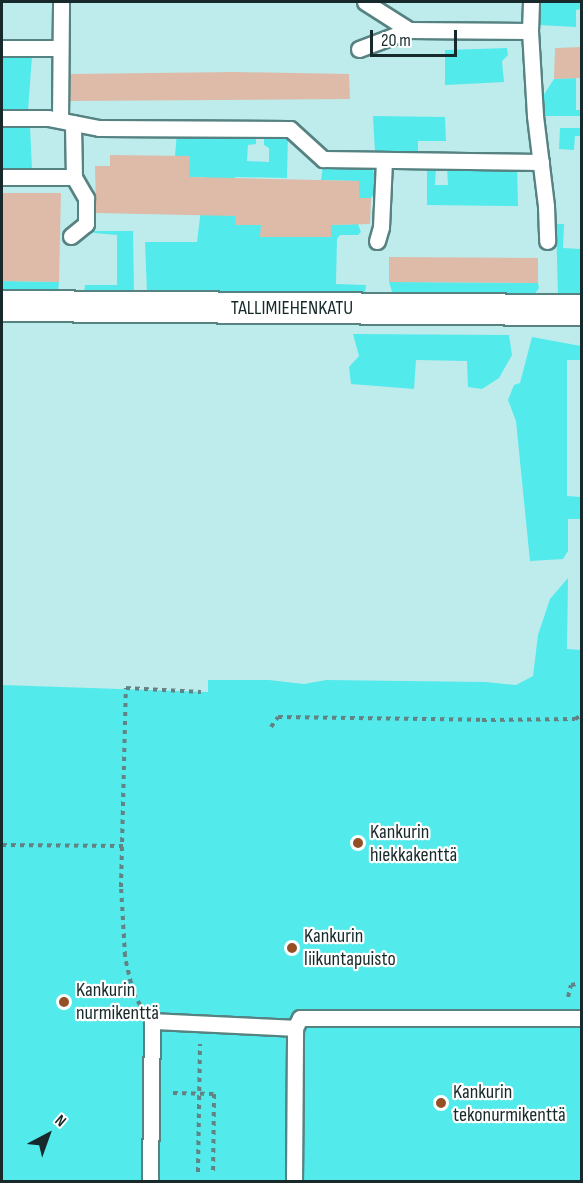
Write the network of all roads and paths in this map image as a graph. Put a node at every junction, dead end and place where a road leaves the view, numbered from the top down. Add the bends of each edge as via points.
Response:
1 (61, 2) edge
2 (365, 2) edge
3 (531, 2) edge
4 (409, 30) junction
5 (530, 31) junction
6 (2, 48) edge
7 (359, 49) dead end
8 (63, 58) junction
9 (2, 118) edge
10 (66, 122) junction
11 (384, 160) junction
12 (541, 162) junction
13 (2, 177) edge
14 (74, 177) junction
15 (71, 236) dead end
16 (376, 241) dead end
17 (547, 241) dead end
18 (2, 306) edge
19 (582, 310) edge
20 (201, 692) dead end
21 (582, 715) edge
22 (271, 727) dead end
23 (2, 845) edge
24 (123, 846) junction
25 (582, 1018) edge
26 (152, 1021) junction
27 (201, 1024) junction
28 (295, 1028) junction
29 (151, 1092) junction
30 (200, 1094) junction
31 (198, 1172) dead end
32 (213, 1172) dead end
33 (150, 1182) edge
34 (294, 1182) edge

1 - 8 lane
2 - 4 lane
3 - 5 lane
4 - 5 lane
4 - 7 lane
5 - 12 lane
6 - 8 lane
8 - 10 lane
9 - 10 lane
10 - 11 lane via 99,128 290,129 323,159
10 - 14 lane
11 - 12 lane
11 - 16 lane via 381,227
12 - 17 lane
13 - 14 lane
14 - 15 lane via 86,198 86,224
18 - 19 street, TALLIMIEHENKATU
20 - 24 path via 126,688
21 - 22 path via 574,719 482,720 278,717
23 - 24 path
24 - 26 path via 124,956 133,992
25 - 28 lane via 300,1018
26 - 27 lane
26 - 29 lane
27 - 28 lane
27 - 30 path
28 - 34 lane
29 - 30 path
29 - 33 lane
30 - 31 path
30 - 32 path via 214,1094

